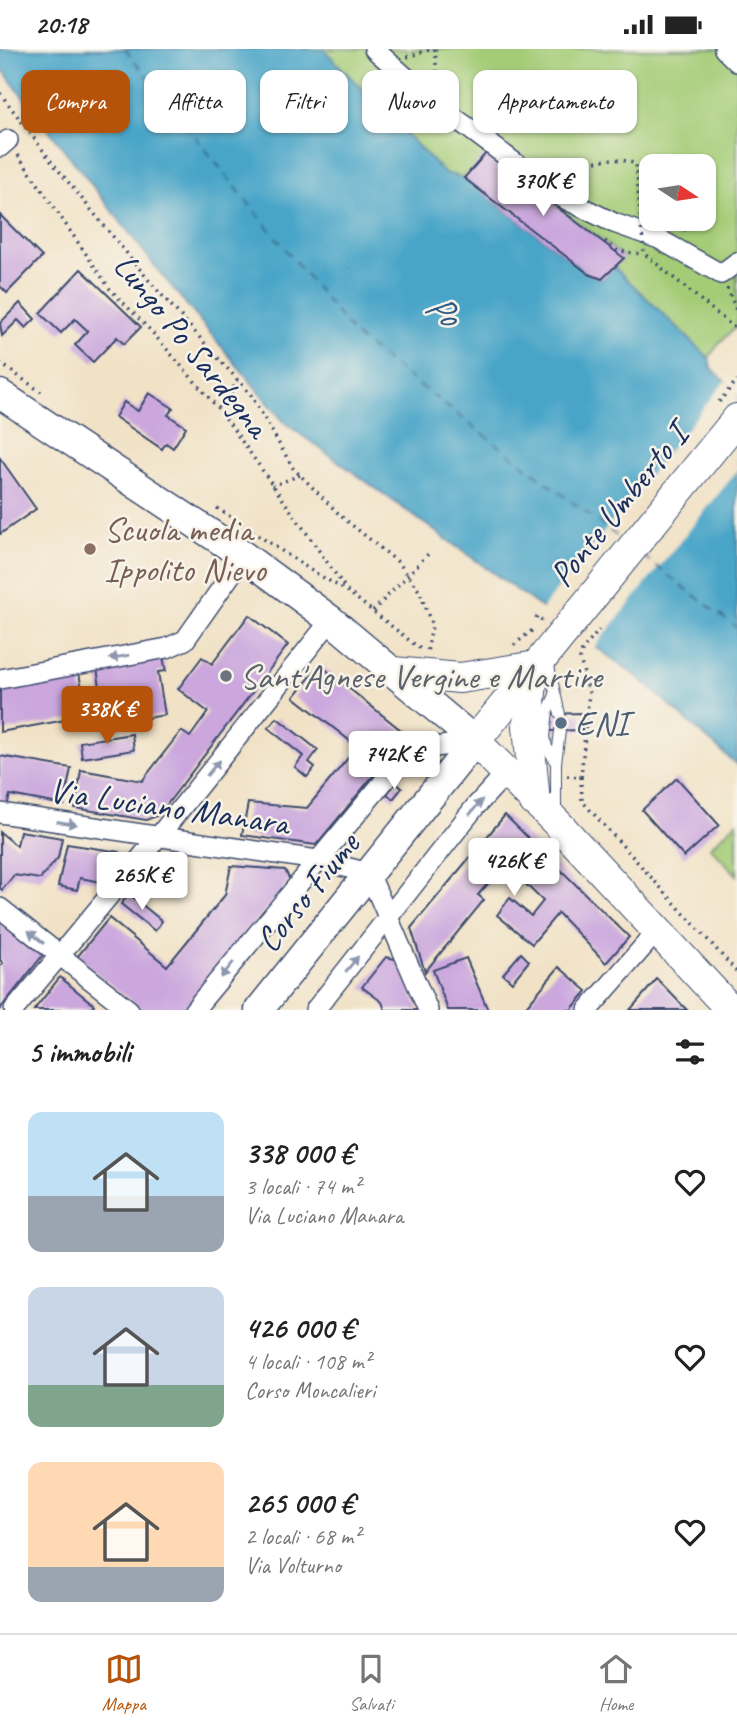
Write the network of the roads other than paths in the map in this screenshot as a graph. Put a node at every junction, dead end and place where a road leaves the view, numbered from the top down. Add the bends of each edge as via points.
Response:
1 (374, 49) edge
2 (724, 49) edge
3 (737, 62) edge
4 (729, 268) edge
5 (0, 394) edge
6 (737, 419) edge
7 (244, 556) junction
8 (331, 620) junction
9 (550, 650) junction
10 (393, 672) junction
11 (0, 679) edge
12 (555, 695) junction
13 (560, 714) dead end
14 (559, 731) dead end
15 (475, 741) junction
16 (556, 763) junction
17 (506, 773) junction
18 (535, 802) junction
19 (0, 813) edge
20 (556, 823) junction
21 (158, 837) junction
22 (317, 860) junction
23 (369, 873) junction
24 (0, 908) edge
25 (388, 919) junction
26 (657, 932) junction
27 (59, 956) junction
28 (14, 1010) edge
29 (129, 1010) edge
30 (194, 1010) edge
31 (259, 1010) edge
32 (315, 1010) edge
33 (428, 1010) edge
34 (588, 1010) edge
35 (731, 1010) edge

1 - 4 street via 435,103 561,197
2 - 3 street
5 - 7 main road
6 - 9 main road, Ponte Umberto I
7 - 8 main road
7 -> 11 street via 185,640 167,649
8 - 10 main road
21 -> 8 street
9 - 10 main road via 460,678
9 - 12 lane
9 - 15 main road, Ponte Umberto I
9 - 18 main road via 528,726
10 - 15 main road
12 - 13 lane
12 - 16 lane via 545,737
14 - 16 lane
15 - 17 main road
15 - 22 street, Corso Fiume via 409,751
15 - 23 main road, Corso Fiume
16 - 20 lane
17 - 18 main road
25 -> 17 street
18 - 20 main road
19 -> 21 street, Via Luciano Manara
20 - 26 main road
21 - 22 street, Via Luciano Manara
21 - 27 street
22 - 23 street, Via Luciano Manara
22 -> 30 street, Corso Fiume
23 - 25 street
23 - 31 main road, Corso Fiume
27 -> 24 street
32 -> 25 street
25 - 33 street
26 - 34 street
26 - 35 main road
27 - 28 street
27 - 29 street

